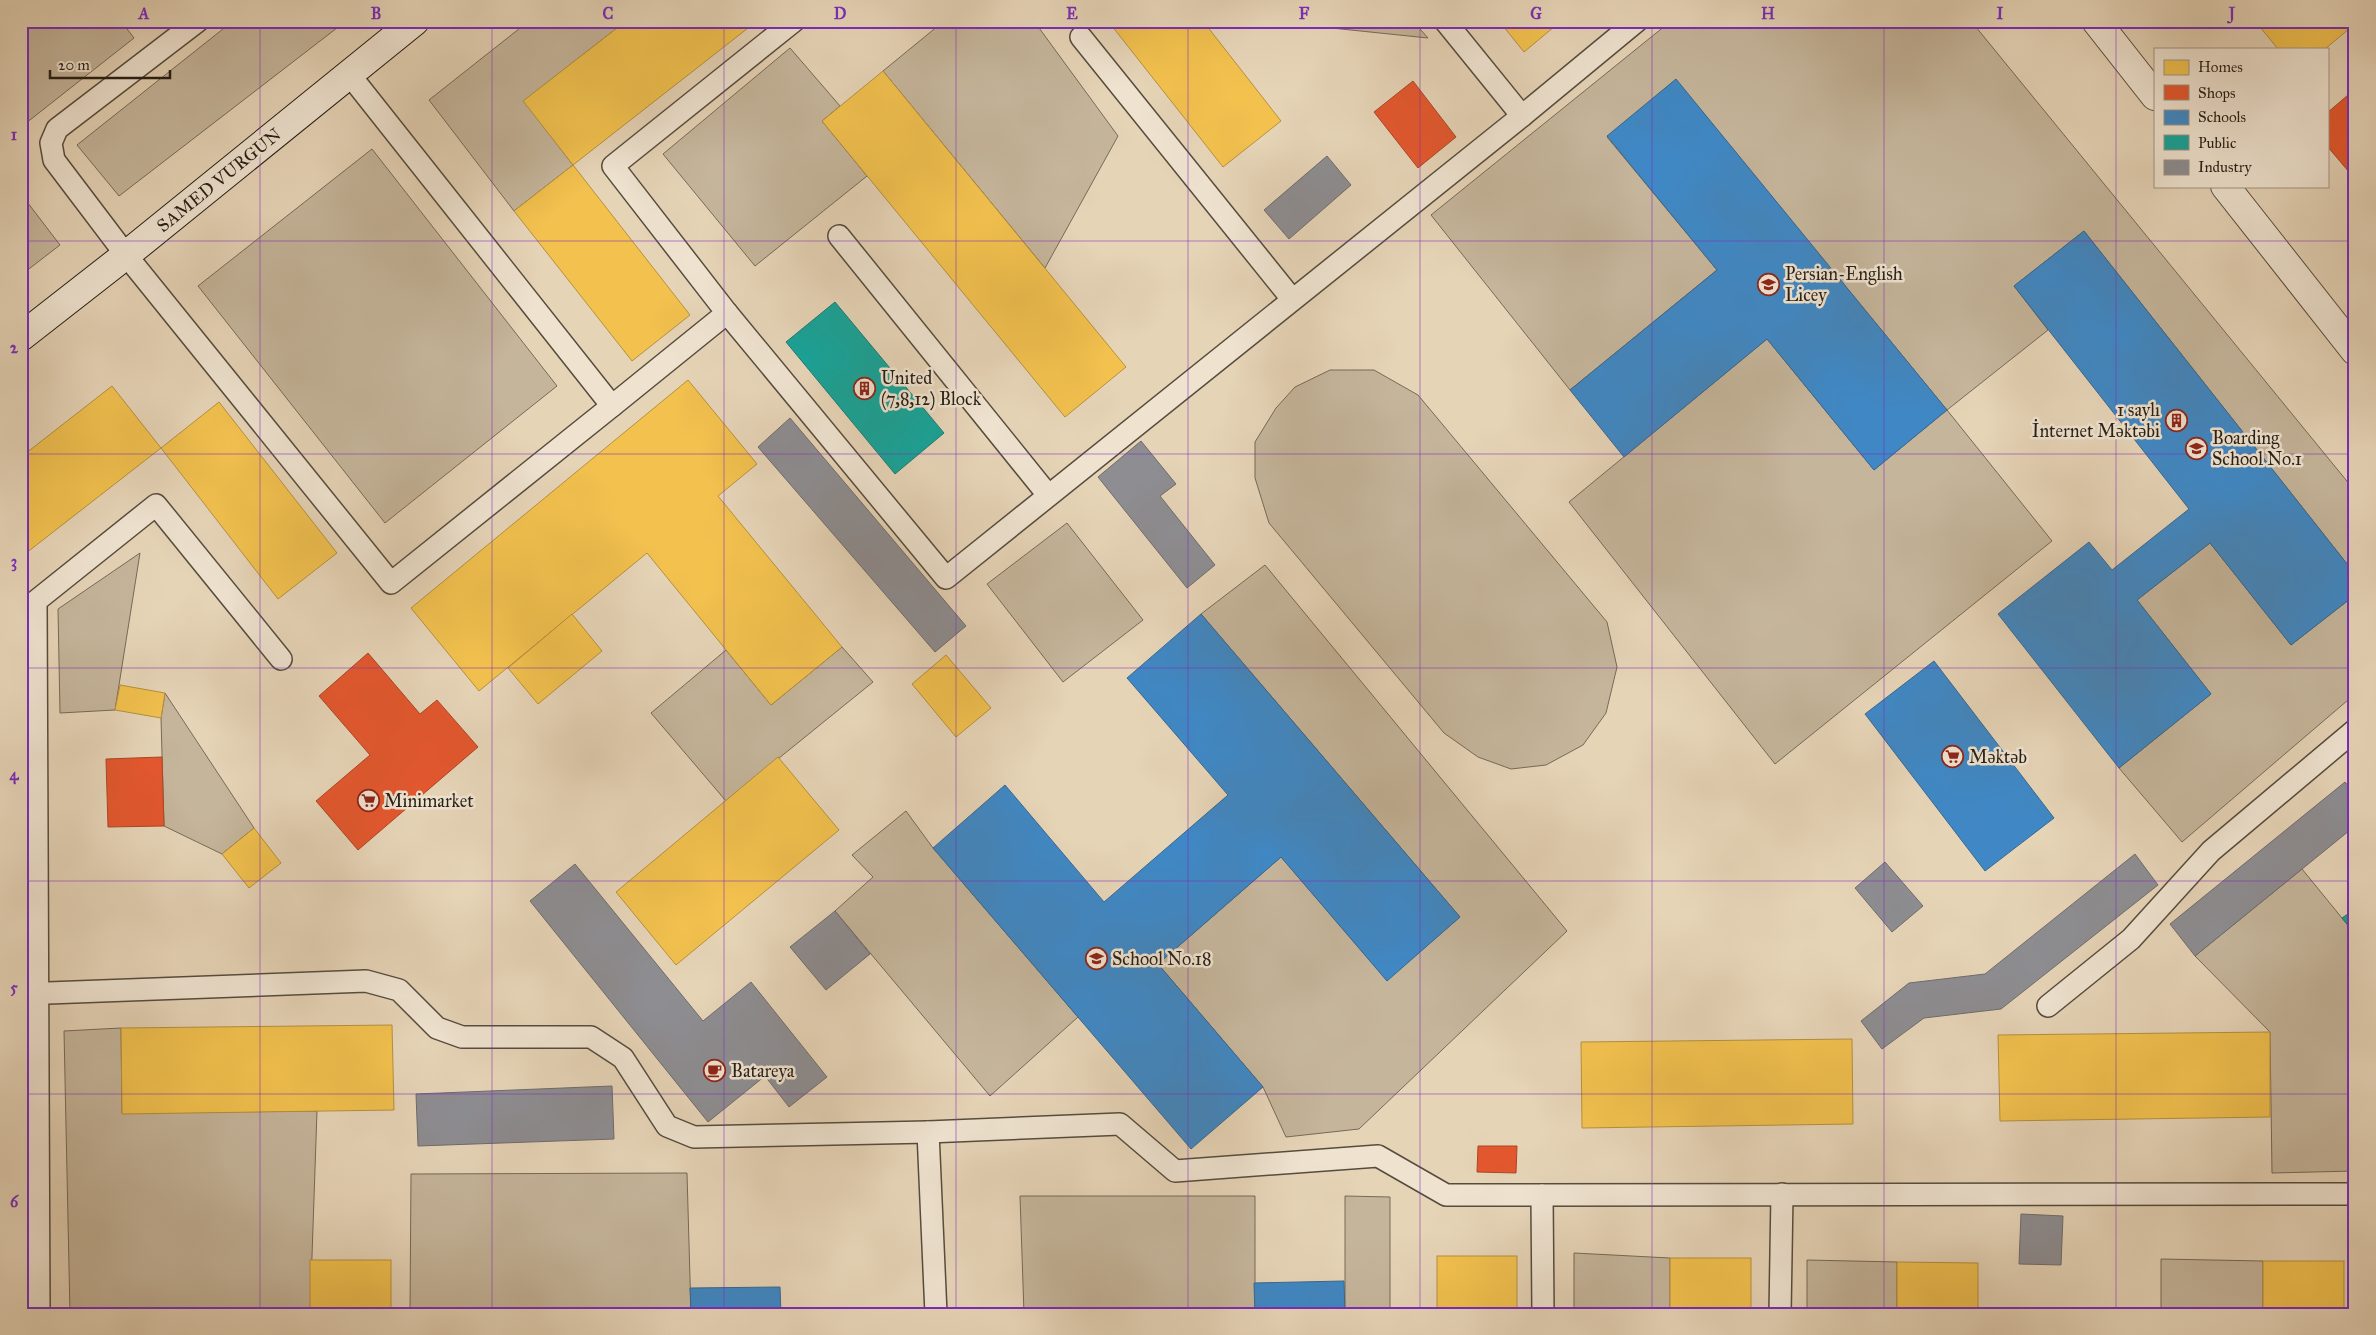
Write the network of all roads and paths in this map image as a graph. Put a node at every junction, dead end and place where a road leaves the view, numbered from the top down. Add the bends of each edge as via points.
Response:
1 (198, 21) edge
2 (415, 21) edge
3 (794, 21) edge
4 (1445, 21) edge
5 (1637, 21) edge
6 (2096, 21) edge
7 (1081, 38) dead end
8 (349, 74) junction
9 (2154, 95) edge
10 (1522, 116) junction
11 (2228, 188) edge
12 (839, 236) dead end
13 (126, 255) junction
14 (1292, 299) junction
15 (727, 313) junction
16 (21, 336) edge
17 (2355, 351) edge
18 (612, 406) junction
19 (1048, 495) junction
20 (281, 658) dead end
21 (2355, 730) edge
22 (29, 994) edge
23 (2048, 1006) dead end
24 (928, 1132) junction
25 (1782, 1194) junction
26 (2355, 1194) edge
27 (1542, 1195) junction
28 (40, 1314) edge
29 (936, 1314) edge
30 (1543, 1314) edge
31 (1780, 1314) edge

1 - 13 lane via 57,129 51,143 54,160
2 - 8 main road, SAMED VURGUN
3 - 15 lane via 613,166
4 - 10 lane
5 - 10 lane
6 - 9 main road
7 - 14 lane
8 - 13 main road, SAMED VURGUN
8 - 18 lane
10 - 14 lane
11 - 17 main road
12 - 19 lane
13 - 16 main road, SAMED VURGUN
13 - 18 lane via 391,584
14 - 19 lane
15 - 18 lane
15 - 19 lane via 946,578
20 - 22 lane via 156,505 36,601
21 - 23 lane via 2211,851 2131,939
22 - 24 lane via 366,981 399,990 437,1028 462,1037 591,1037 623,1058 667,1126 694,1137
22 - 28 lane
24 - 27 lane via 1120,1124 1175,1171 1378,1156 1446,1195
24 - 29 lane
25 - 26 lane
25 - 27 lane
25 - 31 lane
27 - 30 lane

